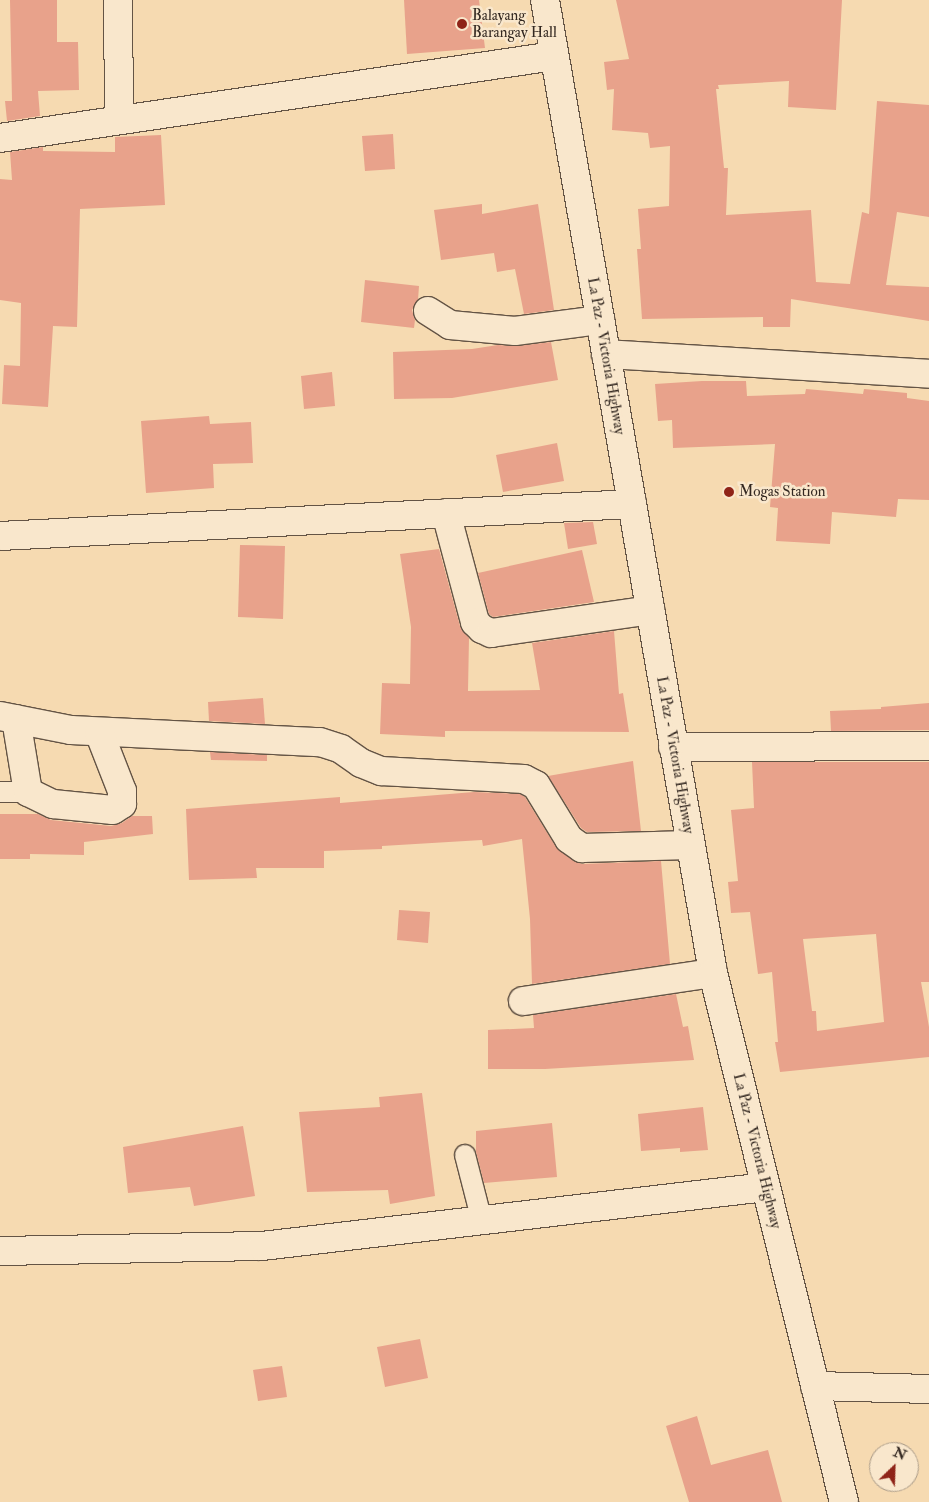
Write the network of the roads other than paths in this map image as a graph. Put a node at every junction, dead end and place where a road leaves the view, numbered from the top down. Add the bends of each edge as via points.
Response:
1 (118, 0) edge
2 (545, 0) edge
3 (554, 56) junction
4 (119, 118) junction
5 (0, 138) edge
6 (428, 311) dead end
7 (600, 320) junction
8 (606, 354) junction
9 (929, 374) edge
10 (632, 504) junction
11 (446, 513) junction
12 (0, 536) edge
13 (650, 610) junction
14 (8, 718) edge
15 (99, 732) junction
16 (929, 746) edge
17 (673, 747) junction
18 (0, 792) edge
19 (28, 792) junction
20 (690, 845) junction
21 (712, 973) junction
22 (523, 1000) dead end
23 (465, 1155) dead end
24 (766, 1187) junction
25 (482, 1221) junction
26 (0, 1251) edge
27 (815, 1386) junction
28 (929, 1389) edge
29 (844, 1502) edge

1 - 4 street
2 - 3 street, La Paz - Victoria Highway
3 - 4 street
3 - 7 street, La Paz - Victoria Highway
4 - 5 street
6 - 7 street via 450,325 515,331
7 - 8 street, La Paz - Victoria Highway
8 - 9 street
8 - 10 street, La Paz - Victoria Highway
10 - 11 street
10 - 13 street, La Paz - Victoria Highway
11 - 12 street
11 - 13 street via 475,622 482,629 491,633
13 - 17 street, La Paz - Victoria Highway
14 - 15 street
14 - 19 street
15 - 19 street via 122,791 122,804 114,810 53,804
15 - 20 street via 320,742 341,749 361,763 381,771 524,779 536,785 569,838 582,848
16 - 17 street
17 - 20 street, La Paz - Victoria Highway
18 - 19 lane
20 - 21 street, La Paz - Victoria Highway
21 - 22 street
21 - 24 street, La Paz - Victoria Highway
23 - 25 lane
24 - 25 street
24 - 27 street, La Paz - Victoria Highway
25 - 26 street via 262,1246
27 - 28 street
27 - 29 street, La Paz - Victoria Highway

